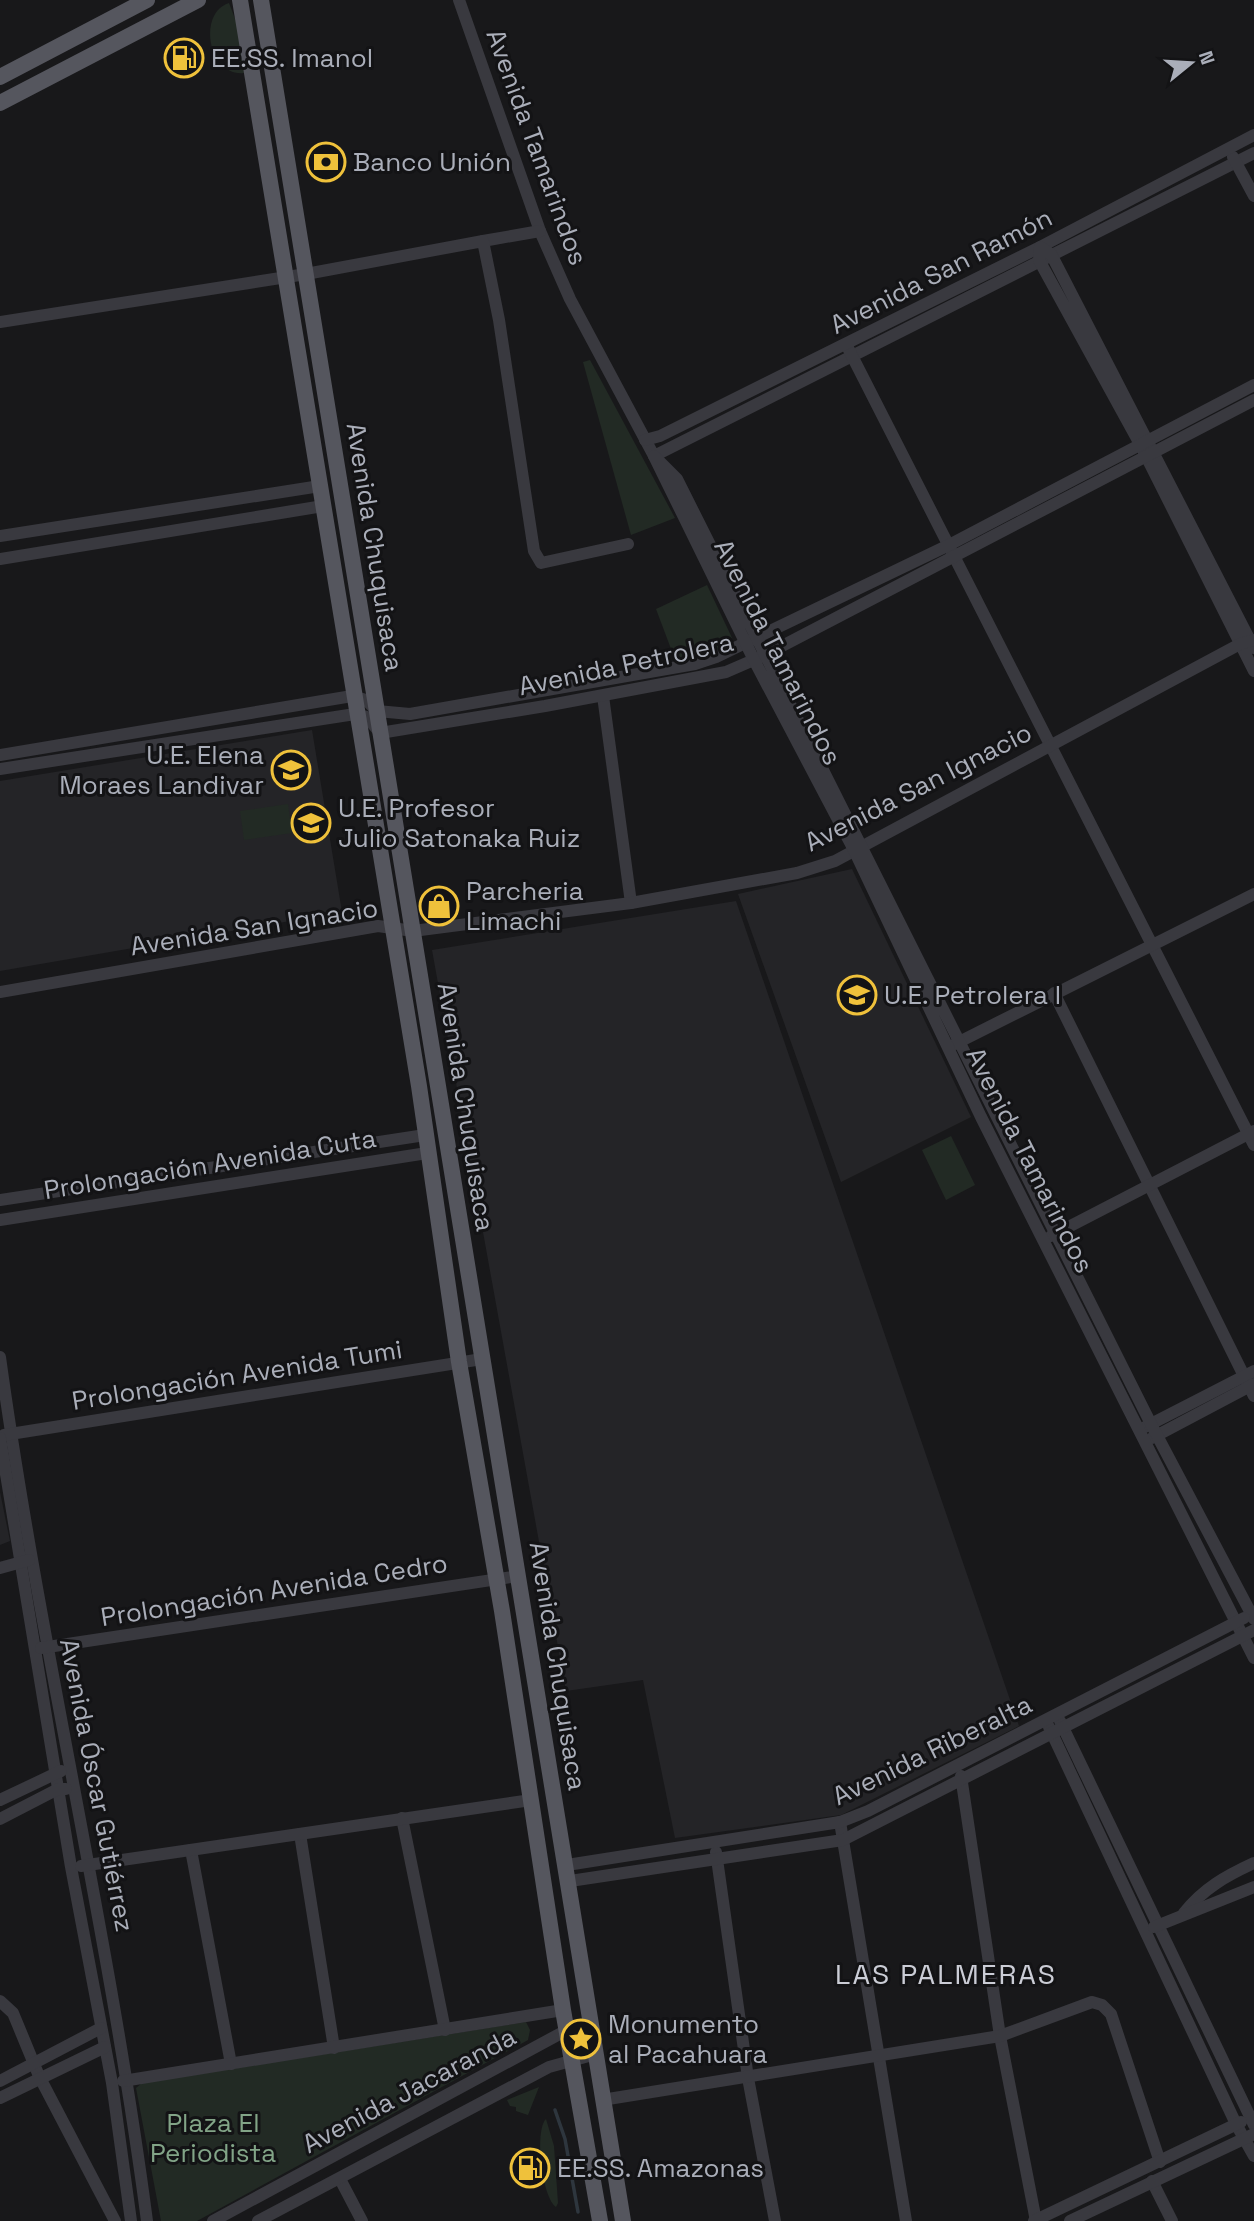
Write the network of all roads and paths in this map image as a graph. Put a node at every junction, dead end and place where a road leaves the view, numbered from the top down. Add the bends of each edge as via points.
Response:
1 (147, 0) edge
2 (198, 0) edge
3 (240, 0) edge
4 (261, 0) edge
5 (459, 0) edge
6 (0, 77) edge
7 (0, 103) edge
8 (1254, 135) edge
9 (1241, 141) junction
10 (1227, 147) junction
11 (1252, 158) edge
12 (1236, 163) junction
13 (1254, 196) edge
14 (540, 232) junction
15 (483, 241) junction
16 (1046, 251) junction
17 (1039, 261) junction
18 (306, 274) junction
19 (286, 277) junction
20 (0, 322) edge
21 (846, 344) junction
22 (853, 357) junction
23 (1254, 384) edge
24 (1254, 400) edge
25 (645, 440) junction
26 (1147, 448) junction
27 (654, 456) junction
28 (320, 486) junction
29 (323, 506) junction
30 (0, 536) edge
31 (628, 544) dead end
32 (952, 551) junction
33 (0, 559) edge
34 (750, 638) junction
35 (1250, 643) edge
36 (759, 658) junction
37 (1254, 671) edge
38 (550, 688) junction
39 (352, 696) junction
40 (603, 696) junction
41 (553, 705) junction
42 (377, 710) junction
43 (355, 714) junction
44 (380, 733) junction
45 (1049, 745) junction
46 (0, 755) edge
47 (0, 769) edge
48 (858, 848) junction
49 (1254, 894) edge
50 (631, 903) junction
51 (392, 928) junction
52 (413, 931) junction
53 (1153, 943) junction
54 (0, 992) edge
55 (1054, 993) junction
56 (961, 1041) junction
57 (948, 1047) junction
58 (438, 1084) junction
59 (419, 1086) junction
60 (425, 1135) junction
61 (1252, 1137) edge
62 (427, 1153) junction
63 (1148, 1187) junction
64 (0, 1200) edge
65 (0, 1220) edge
66 (1057, 1233) junction
67 (1044, 1240) junction
68 (0, 1357) edge
69 (482, 1359) junction
70 (459, 1362) junction
71 (1251, 1383) edge
72 (1148, 1432) junction
73 (4, 1436) edge
74 (28, 1560) junction
75 (0, 1568) edge
76 (518, 1576) junction
77 (497, 1579) junction
78 (1253, 1616) edge
79 (1236, 1620) junction
80 (1249, 1634) edge
81 (43, 1648) junction
82 (1254, 1658) edge
83 (1051, 1717) junction
84 (1058, 1731) junction
85 (959, 1763) junction
86 (72, 1769) junction
87 (55, 1773) junction
88 (962, 1781) junction
89 (75, 1788) junction
90 (58, 1789) junction
91 (0, 1800) edge
92 (531, 1800) junction
93 (402, 1818) junction
94 (0, 1819) edge
95 (840, 1822) junction
96 (300, 1834) junction
97 (843, 1840) junction
98 (715, 1843) junction
99 (191, 1850) junction
100 (717, 1859) junction
101 (1254, 1863) edge
102 (89, 1864) junction
103 (71, 1867) junction
104 (568, 1873) junction
105 (1253, 1889) edge
106 (1184, 1913) junction
107 (1152, 1928) junction
108 (0, 2001) edge
109 (563, 2010) junction
110 (591, 2025) junction
111 (101, 2028) junction
112 (445, 2030) junction
113 (567, 2030) junction
114 (1000, 2036) junction
115 (105, 2046) junction
116 (334, 2048) junction
117 (596, 2054) junction
118 (878, 2055) junction
119 (572, 2059) junction
120 (231, 2064) junction
121 (38, 2069) junction
122 (748, 2078) junction
123 (129, 2080) junction
124 (0, 2081) edge
125 (112, 2083) junction
126 (0, 2098) edge
127 (602, 2100) junction
128 (1253, 2119) edge
129 (1236, 2124) junction
130 (1249, 2136) edge
131 (1254, 2156) edge
132 (1160, 2162) junction
133 (341, 2179) junction
134 (1153, 2181) junction
135 (1059, 2215) edge
136 (115, 2221) edge
137 (131, 2221) edge
138 (147, 2221) edge
139 (213, 2221) edge
140 (258, 2221) edge
141 (362, 2221) edge
142 (600, 2221) edge
143 (623, 2221) edge
144 (775, 2221) edge
145 (906, 2221) edge
146 (1035, 2221) edge
147 (1070, 2221) edge
148 (1172, 2221) edge

1 - 6 main road
2 - 7 main road
3 - 19 main road, Avenida Chuquisaca
4 - 18 main road, Avenida Chuquisaca
5 - 14 street, Avenida Tamarindos
8 - 9 street, Avenida San Ramón
9 - 10 street, Avenida San Ramón
9 - 11 street
10 - 12 street
10 - 16 street, Avenida San Ramón
11 - 12 street, Avenida San Ramón
12 - 13 street
12 - 16 street, Avenida San Ramón
14 - 15 street
14 - 25 street, Avenida Tamarindos
15 - 18 street
15 - 31 street via 534,551 541,563 554,563
16 - 17 street, Avenida San Ramón
16 - 21 street, Avenida San Ramón
16 - 26 street
17 - 22 street, Avenida San Ramón
17 - 26 street
18 - 19 street
18 - 42 main road, Avenida Chuquisaca
19 - 20 street
19 - 28 main road, Avenida Chuquisaca
21 - 22 street
21 - 25 street, Avenida San Ramón
22 - 27 street, Avenida San Ramón
22 - 32 street
23 - 26 street, Avenida Petrolera
24 - 26 street, Avenida Petrolera
25 - 27 street, Avenida Tamarindos
26 - 32 street, Avenida Petrolera
26 - 35 street
27 - 34 street, Avenida Tamarindos via 677,479
28 - 29 main road, Avenida Chuquisaca
28 - 30 street
29 - 33 street
29 - 39 main road, Avenida Chuquisaca
32 - 34 street, Avenida Petrolera
32 - 36 street, Avenida Petrolera
32 - 45 street
34 - 36 street, Avenida Tamarindos
34 - 38 street, Avenida Petrolera via 695,664
35 - 37 street
35 - 45 street, Avenida San Ignacio
36 - 40 street, Avenida Petrolera via 726,672
36 - 48 street, Avenida Tamarindos
38 - 41 street
38 - 42 street, Avenida Petrolera via 410,714
39 - 42 street, Avenida Petrolera
39 - 43 main road, Avenida Chuquisaca
39 - 46 street
40 - 41 street, Avenida Petrolera
40 - 50 street
41 - 44 street, Avenida Petrolera
42 - 44 main road, Avenida Chuquisaca
43 - 44 street via 367,717
43 - 47 street
43 - 51 main road, Avenida Chuquisaca
44 - 52 main road, Avenida Chuquisaca
45 - 48 street, Avenida San Ignacio
45 - 53 street
48 - 50 street, Avenida San Ignacio via 797,873
48 - 56 street, Avenida Tamarindos
48 - 57 street, Avenida Tamarindos
49 - 53 street
50 - 52 street, Avenida San Ignacio
51 - 52 street, Avenida San Ignacio
51 - 54 street, Avenida San Ignacio via 378,926
51 - 59 main road, Avenida Chuquisaca
52 - 58 main road, Avenida Chuquisaca
53 - 55 street
53 - 61 street
55 - 56 street
55 - 63 street
56 - 57 street
56 - 66 street, Avenida Tamarindos
57 - 67 street, Avenida Tamarindos
58 - 59 street
58 - 69 main road, Avenida Chuquisaca
59 - 60 main road, Avenida Chuquisaca
60 - 62 main road, Avenida Chuquisaca
60 - 64 street, Prolongación Avenida Cuta
61 - 63 street
62 - 65 street, Prolongación Avenida Cuta
62 - 70 main road, Avenida Chuquisaca
63 - 66 street
63 - 71 street
66 - 67 street
66 - 72 street, Avenida Tamarindos
67 - 72 street, Avenida Tamarindos
68 - 73 street, Avenida Óscar Gutiérrez
69 - 70 street, Prolongación Avenida Tumi
69 - 76 main road, Avenida Chuquisaca
70 - 73 street, Prolongación Avenida Tumi
70 - 77 main road, Avenida Chuquisaca
71 - 72 street
72 - 78 street, Avenida Tamarindos
72 - 79 street, Avenida Tamarindos
73 - 74 street, Avenida Óscar Gutiérrez
74 - 75 street
74 - 81 street, Avenida Óscar Gutiérrez
76 - 77 street, Prolongación Avenida Cedro
76 - 104 main road, Avenida Chuquisaca
77 - 81 street, Prolongación Avenida Cedro
77 - 92 main road, Avenida Chuquisaca
78 - 79 street, Avenida Riberalta
79 - 80 street, Avenida Tamarindos
79 - 83 street, Avenida Riberalta
80 - 82 street, Avenida Tamarindos
80 - 84 street, Avenida Riberalta
81 - 86 street, Avenida Óscar Gutiérrez
81 - 87 street, Avenida Óscar Gutiérrez
83 - 84 street
83 - 85 street, Avenida Riberalta
84 - 88 street, Avenida Riberalta
84 - 107 street
85 - 88 street
85 - 95 street, Avenida Riberalta
86 - 87 street
86 - 89 street, Avenida Óscar Gutiérrez
87 - 90 street, Avenida Óscar Gutiérrez
87 - 91 street
88 - 97 street, Avenida Riberalta
88 - 114 street
89 - 90 street
89 - 102 street, Avenida Óscar Gutiérrez
90 - 94 street
90 - 103 street, Avenida Óscar Gutiérrez
92 - 93 street
92 - 109 main road, Avenida Chuquisaca
93 - 96 street
93 - 112 street
95 - 97 street
95 - 98 street, Avenida Riberalta
96 - 99 street
96 - 116 street
97 - 100 street, Avenida Riberalta
97 - 118 street
98 - 100 street
98 - 104 street, Avenida Riberalta
99 - 102 street
99 - 120 street
100 - 104 street, Avenida Riberalta
100 - 122 street
101 - 106 street via 1218,1880
102 - 103 street
102 - 123 street, Avenida Óscar Gutiérrez
103 - 111 street, Avenida Óscar Gutiérrez
104 - 110 main road, Avenida Chuquisaca
105 - 106 street
106 - 107 street
107 - 128 street
107 - 129 street
108 - 121 street via 13,2013
109 - 112 street
109 - 113 main road, Avenida Chuquisaca
110 - 113 street, Avenida Jacaranda
110 - 117 main road, Avenida Chuquisaca
111 - 115 street, Avenida Óscar Gutiérrez
111 - 121 street
112 - 116 street
113 - 119 main road, Avenida Chuquisaca
113 - 139 street, Avenida Jacaranda
114 - 118 street
114 - 132 street via 1092,2002 1102,2005 1111,2014
114 - 146 street
115 - 121 street
115 - 125 street, Avenida Óscar Gutiérrez
116 - 120 street
117 - 119 street, Avenida Jacaranda
117 - 127 main road, Avenida Chuquisaca
118 - 122 street
118 - 145 street
119 - 133 street, Avenida Jacaranda via 549,2067
119 - 142 main road, Avenida Chuquisaca
120 - 123 street
121 - 124 street
121 - 126 street
121 - 136 street
122 - 127 street
122 - 144 street
123 - 125 street
123 - 138 street, Avenida Óscar Gutiérrez
125 - 137 street, Avenida Óscar Gutiérrez
127 - 143 main road, Avenida Chuquisaca
128 - 129 street
129 - 130 street
129 - 132 street
130 - 131 street
130 - 134 street
132 - 135 street
133 - 140 street, Avenida Jacaranda
133 - 141 street
134 - 147 street
134 - 148 street
135 - 146 street

